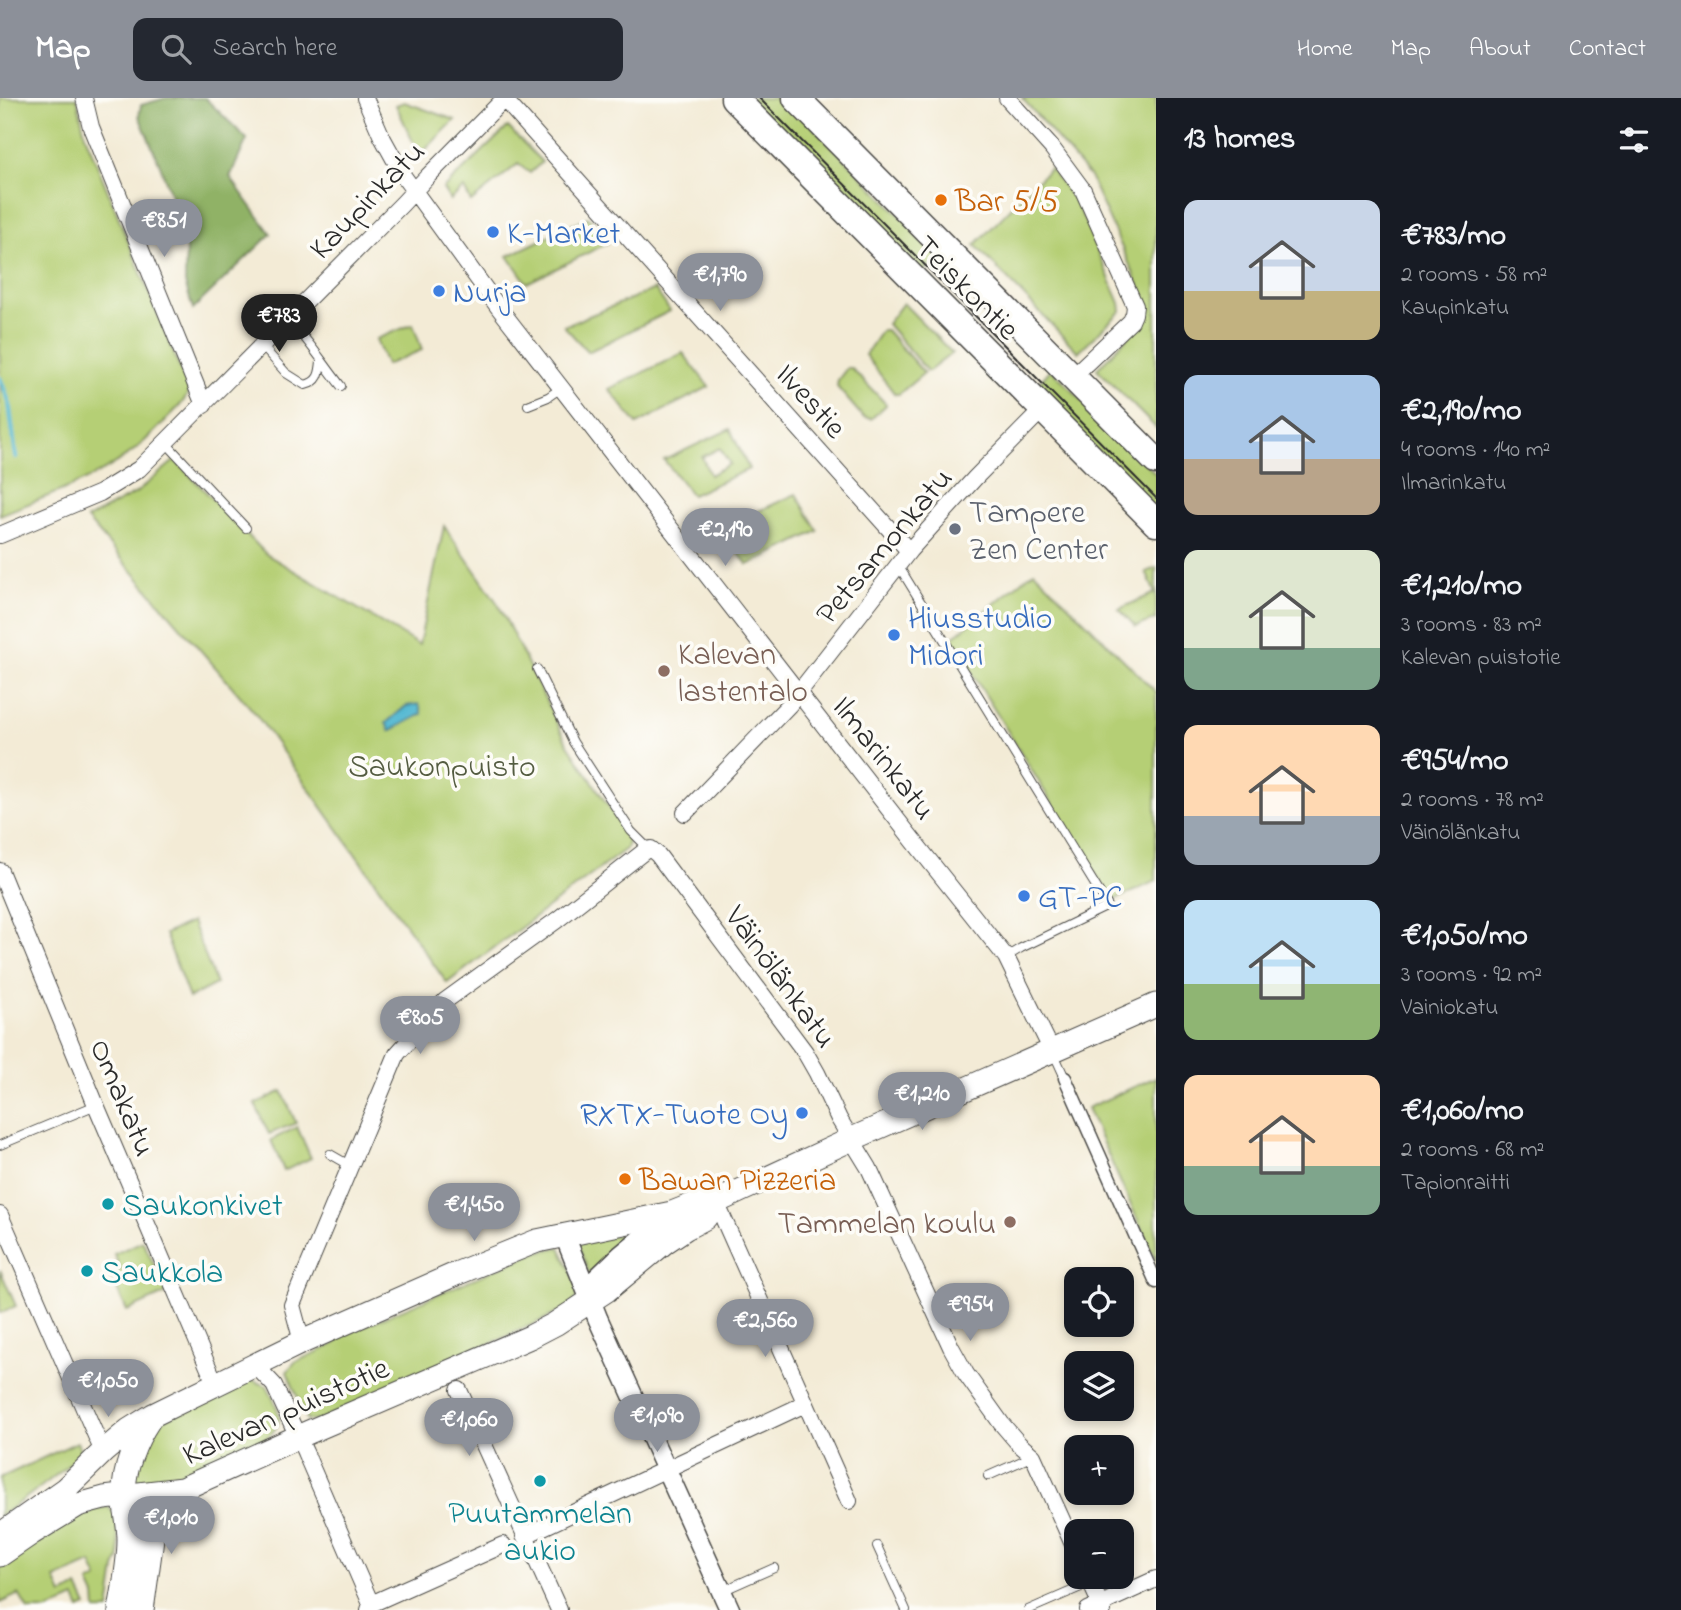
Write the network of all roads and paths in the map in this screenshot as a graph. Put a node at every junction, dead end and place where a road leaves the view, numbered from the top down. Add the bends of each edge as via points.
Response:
1 (84, 98) edge
2 (365, 98) edge
3 (734, 98) edge
4 (796, 98) edge
5 (1007, 98) edge
6 (505, 99) edge
7 (414, 192) junction
8 (288, 319) junction
9 (262, 346) junction
10 (321, 361) junction
11 (1072, 377) junction
12 (341, 386) dead end
13 (561, 388) junction
14 (204, 405) junction
15 (528, 405) dead end
16 (1043, 409) junction
17 (166, 443) junction
18 (1156, 461) edge
19 (1156, 523) edge
20 (246, 528) dead end
21 (0, 535) edge
22 (909, 551) junction
23 (898, 565) junction
24 (537, 669) dead end
25 (799, 692) junction
26 (685, 813) dead end
27 (649, 849) junction
28 (0, 871) edge
29 (1006, 957) junction
30 (1156, 1004) edge
31 (1052, 1051) junction
32 (1065, 1078) joint
33 (96, 1105) junction
34 (852, 1139) junction
35 (0, 1145) edge
36 (330, 1154) dead end
37 (351, 1166) junction
38 (716, 1202) junction
39 (671, 1213) junction
40 (0, 1215) edge
41 (564, 1234) junction
42 (1156, 1282) edge
43 (590, 1302) junction
44 (302, 1342) junction
45 (255, 1365) junction
46 (215, 1383) junction
47 (460, 1390) dead end
48 (805, 1404) junction
49 (153, 1415) junction
50 (298, 1437) junction
51 (103, 1452) junction
52 (1033, 1456) junction
53 (666, 1470) junction
54 (988, 1476) dead end
55 (182, 1489) junction
56 (124, 1495) junction
57 (849, 1501) dead end
58 (1064, 1524) edge
59 (0, 1535) edge
60 (524, 1536) junction
61 (503, 1545) dead end
62 (877, 1546) dead end
63 (0, 1555) edge
64 (774, 1568) dead end
65 (1156, 1580) edge
66 (1071, 1589) edge
67 (1092, 1589) edge
68 (722, 1591) junction
69 (370, 1607) edge
70 (1097, 1608) edge
71 (120, 1610) edge
72 (142, 1610) edge
73 (559, 1610) edge
74 (730, 1610) edge
75 (906, 1610) edge
76 (1028, 1610) edge

1 - 14 street via 91,127
2 - 7 street, Ilmarinkatu
3 - 16 main road, Teiskontie
4 - 11 main road, Teiskontie
5 - 11 street via 1083,190 1135,306 1131,321
6 - 7 street, Kaupinkatu
6 - 22 street, Ilvestie
7 - 8 street, Kaupinkatu
7 - 13 street, Ilmarinkatu
8 - 9 street, Kaupinkatu
8 - 10 lane
9 - 10 lane via 286,373 305,385 317,378
9 - 14 street, Kaupinkatu
10 - 12 lane
11 - 18 main road, Teiskontie
13 - 15 lane
13 - 25 street, Ilmarinkatu
14 - 17 street, Kaupinkatu
16 - 19 main road, Teiskontie
16 - 22 street, Petsamonkatu
17 - 20 lane
17 - 21 street, Kaupinkatu via 139,469 100,493
22 - 23 street, Petsamonkatu
23 - 25 street, Petsamonkatu
23 - 29 lane via 1108,906
24 - 27 lane, Väinölänkatu via 573,741 631,831
25 - 26 street, Petsamonkatu
25 - 29 street, Ilmarinkatu
27 - 34 street, Väinölänkatu via 690,896 805,1052
27 - 37 street via 445,1001 397,1054
28 - 33 street, Omakatu
29 - 31 street, Ilmarinkatu
30 - 31 main road, Kalevan puistotie
31 - 32 lane, Ilmarinkatu
31 - 34 main road, Kalevan puistotie
32 - 42 street, Ilmarinkatu
33 - 35 lane
33 - 46 street, Omakatu
34 - 38 main road, Kalevan puistotie
34 - 52 street, Väinölänkatu via 966,1374 1000,1423
36 - 37 lane
37 - 44 street via 292,1305
38 - 39 main road, Kalevan puistotie via 697,1203
38 - 43 main road, Kalevan puistotie via 705,1218 665,1242
38 - 48 street
39 - 41 main road, Kalevan puistotie
39 - 43 street, Kalevan puistotie via 596,1279
40 - 51 street
41 - 43 street
41 - 44 main road, Kalevan puistotie via 537,1241
43 - 50 main road, Kalevan puistotie via 508,1348
43 - 53 street
44 - 45 main road, Kalevan puistotie
45 - 46 main road, Kalevan puistotie
45 - 50 street via 274,1385
46 - 49 main road, Kalevan puistotie
47 - 60 street
48 - 53 street
48 - 57 street
49 - 51 main road, Kalevan puistotie
49 - 56 main road via 134,1446
50 - 55 main road, Kalevan puistotie
50 - 69 street
51 - 56 main road
51 - 59 main road, Kalevan puistotie via 65,1489
52 - 54 lane
52 - 58 street, Väinölänkatu
53 - 60 street
53 - 68 street
55 - 56 main road, Kalevan puistotie
55 - 72 main road via 162,1503 155,1517
56 - 63 main road, Kalevan puistotie via 78,1505
56 - 71 main road via 129,1541
60 - 73 street
61 - 69 street
62 - 75 lane
64 - 68 lane
65 - 70 street
66 - 76 lane
67 - 70 street
68 - 74 street

